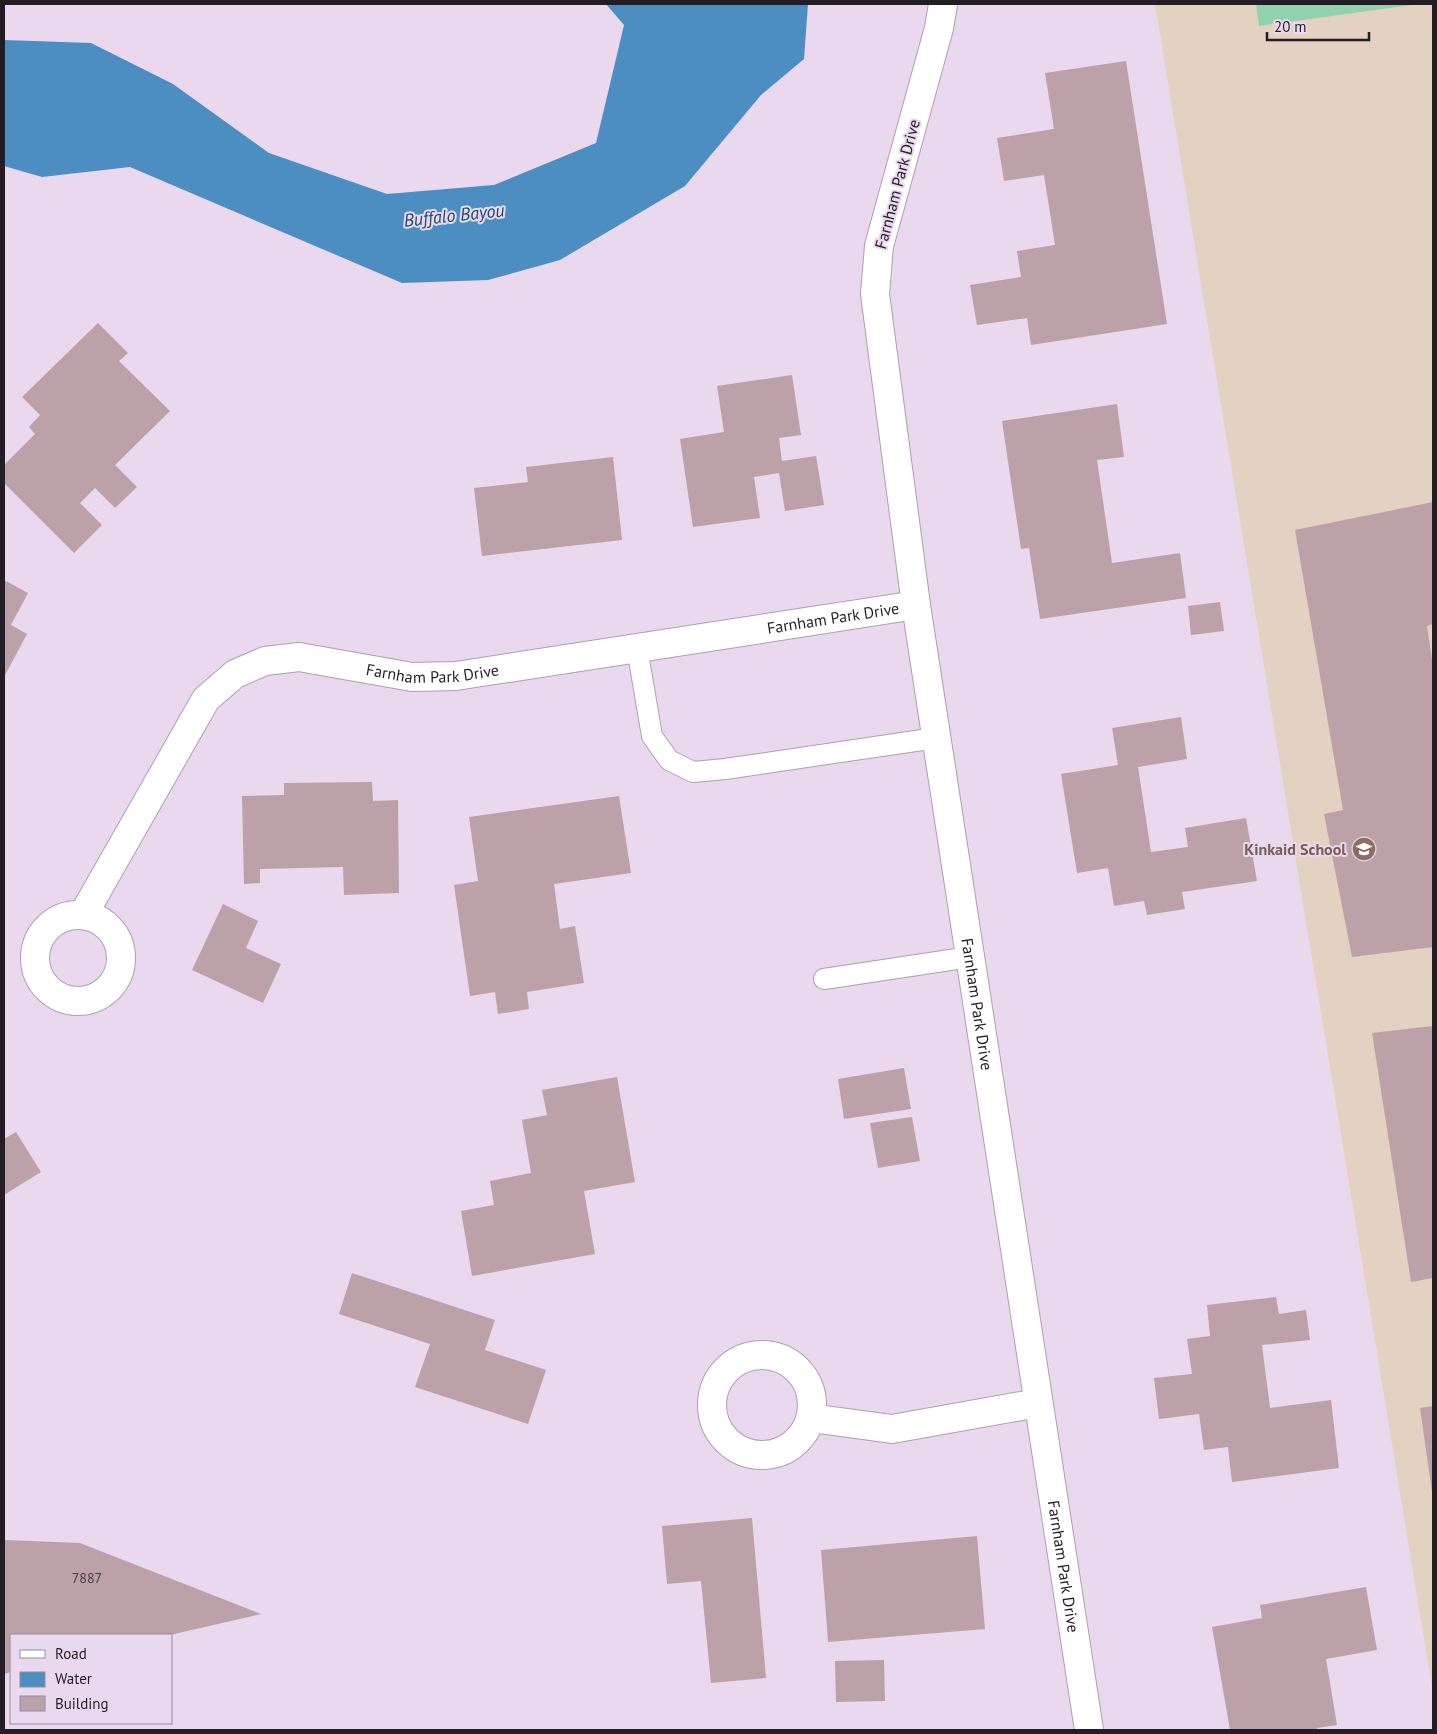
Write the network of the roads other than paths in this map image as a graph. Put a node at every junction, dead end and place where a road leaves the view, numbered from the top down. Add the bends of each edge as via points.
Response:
1 (943, 4) edge
2 (916, 605) junction
3 (637, 648) junction
4 (936, 738) junction
5 (83, 915) dead end
6 (970, 957) junction
7 (824, 979) dead end
8 (1038, 1403) junction
9 (811, 1418) dead end
10 (1089, 1730) edge

1 - 2 street, Farnham Park Drive via 879,246 875,294
2 - 3 street, Farnham Park Drive
2 - 4 street, Farnham Park Drive
3 - 4 lane via 652,736 669,760 693,772
3 - 5 street, Farnham Park Drive via 456,676 412,677 299,657 265,661 235,674 206,699
4 - 6 street, Farnham Park Drive
6 - 7 lane
6 - 8 street, Farnham Park Drive
8 - 9 street via 892,1429
8 - 10 street, Farnham Park Drive

